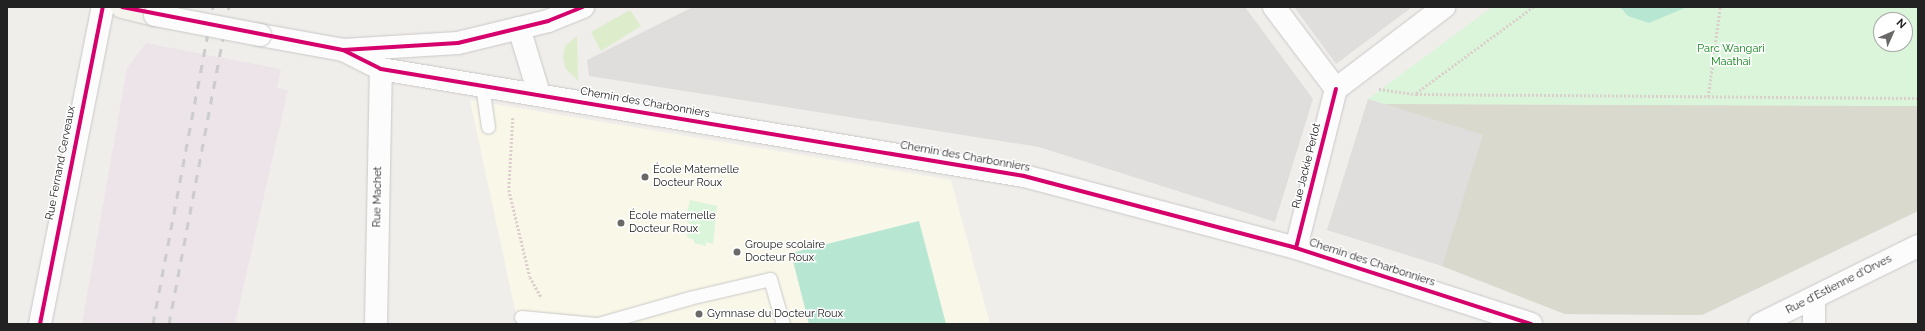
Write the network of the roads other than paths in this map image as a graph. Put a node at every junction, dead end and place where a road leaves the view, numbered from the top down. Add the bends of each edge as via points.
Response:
1 (103, 7) edge
2 (122, 7) edge
3 (583, 7) edge
4 (1274, 7) edge
5 (1444, 7) edge
6 (519, 28) junction
7 (343, 50) junction
8 (381, 69) junction
9 (482, 85) junction
10 (1341, 85) junction
11 (539, 94) junction
12 (488, 127) dead end
13 (1918, 246) edge
14 (1296, 248) junction
15 (1814, 300) junction
16 (521, 317) dead end
17 (40, 324) edge
18 (376, 324) edge
19 (597, 324) edge
20 (783, 324) edge
21 (1530, 324) edge
22 (1760, 324) edge
23 (1814, 324) edge

1 - 17 street, Rue Fernand Cerveaux
2 - 7 street, bridge
3 - 6 street via 548,21
4 - 10 street
5 - 10 street
6 - 7 street via 458,43
6 - 11 street
7 - 8 street, Chemin des Charbonniers
8 - 9 street, Chemin des Charbonniers
8 - 18 street, Rue Machet
9 - 11 street, Chemin des Charbonniers
9 - 12 lane
10 - 14 street, Rue Jackie Perlot
11 - 14 street, Chemin des Charbonniers via 1024,176
13 - 15 street, Rue d'Estienne d'Orves
14 - 21 street, Chemin des Charbonniers
15 - 22 street, Rue d'Estienne d'Orves
15 - 23 street
16 - 19 lane
19 - 20 lane via 688,298 770,279

